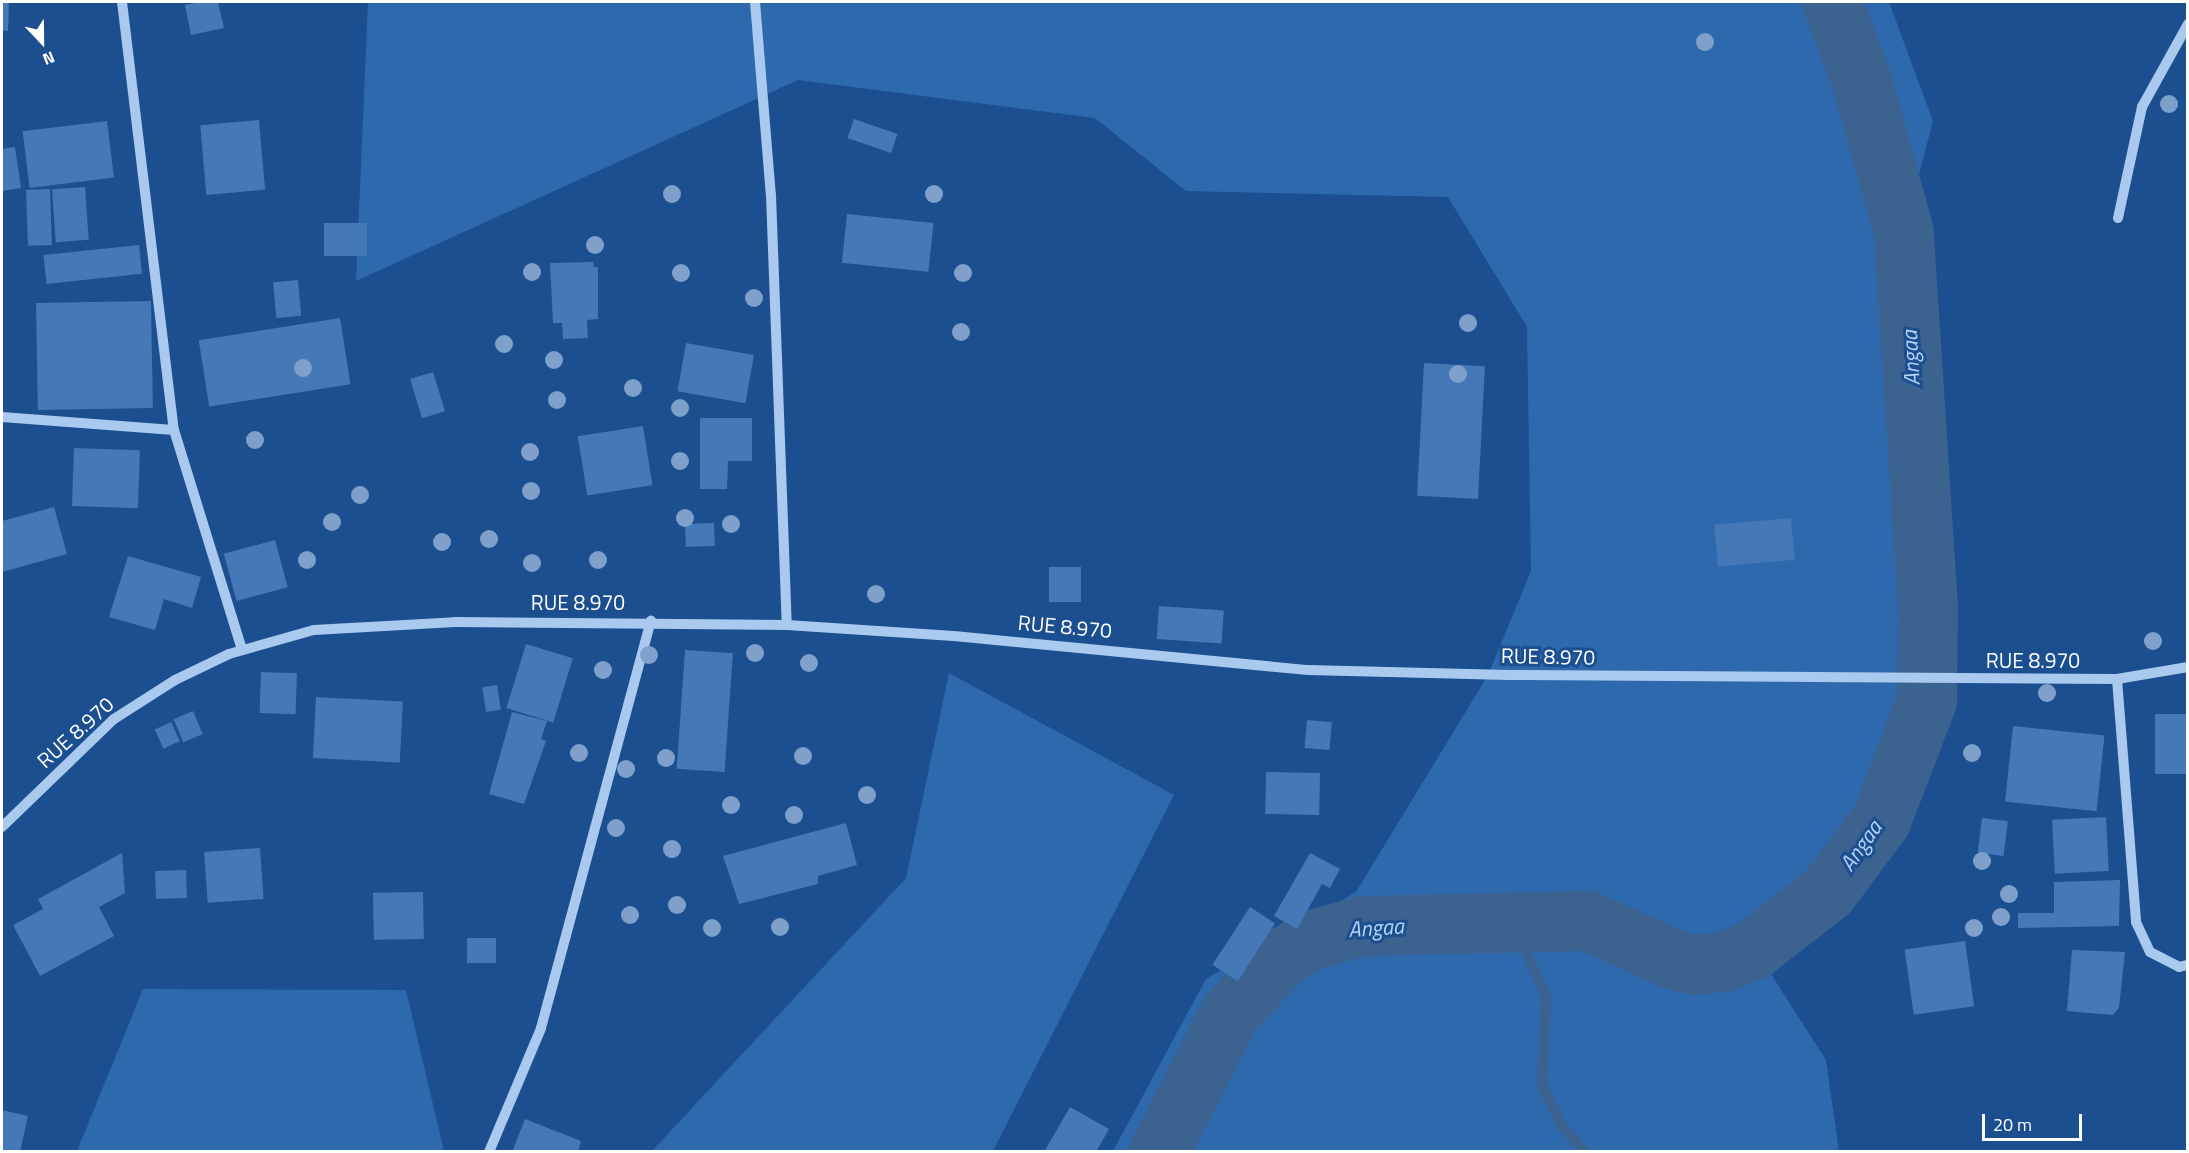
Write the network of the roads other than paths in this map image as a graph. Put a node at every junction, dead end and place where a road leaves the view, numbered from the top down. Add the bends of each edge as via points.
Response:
1 (122, 2) edge
2 (755, 2) edge
3 (2187, 24) edge
4 (2118, 218) dead end
5 (2, 417) edge
6 (174, 430) junction
7 (651, 621) junction
8 (787, 626) junction
9 (242, 649) junction
10 (2187, 667) edge
11 (2117, 679) junction
12 (2, 828) edge
13 (2187, 965) edge
14 (489, 1152) edge

1 - 6 street
2 - 8 street via 771,207
3 - 4 street via 2142,107
5 - 6 street
6 - 9 street
7 - 8 street, RUE 8.970
7 - 9 street, RUE 8.970 via 455,622 324,630
7 - 14 street via 541,1028
8 - 11 street, RUE 8.970 via 954,636 1308,670 1891,681
9 - 12 street, RUE 8.970 via 175,680 114,718
10 - 11 street, RUE 8.970
11 - 13 street via 2136,922 2150,952 2179,967

